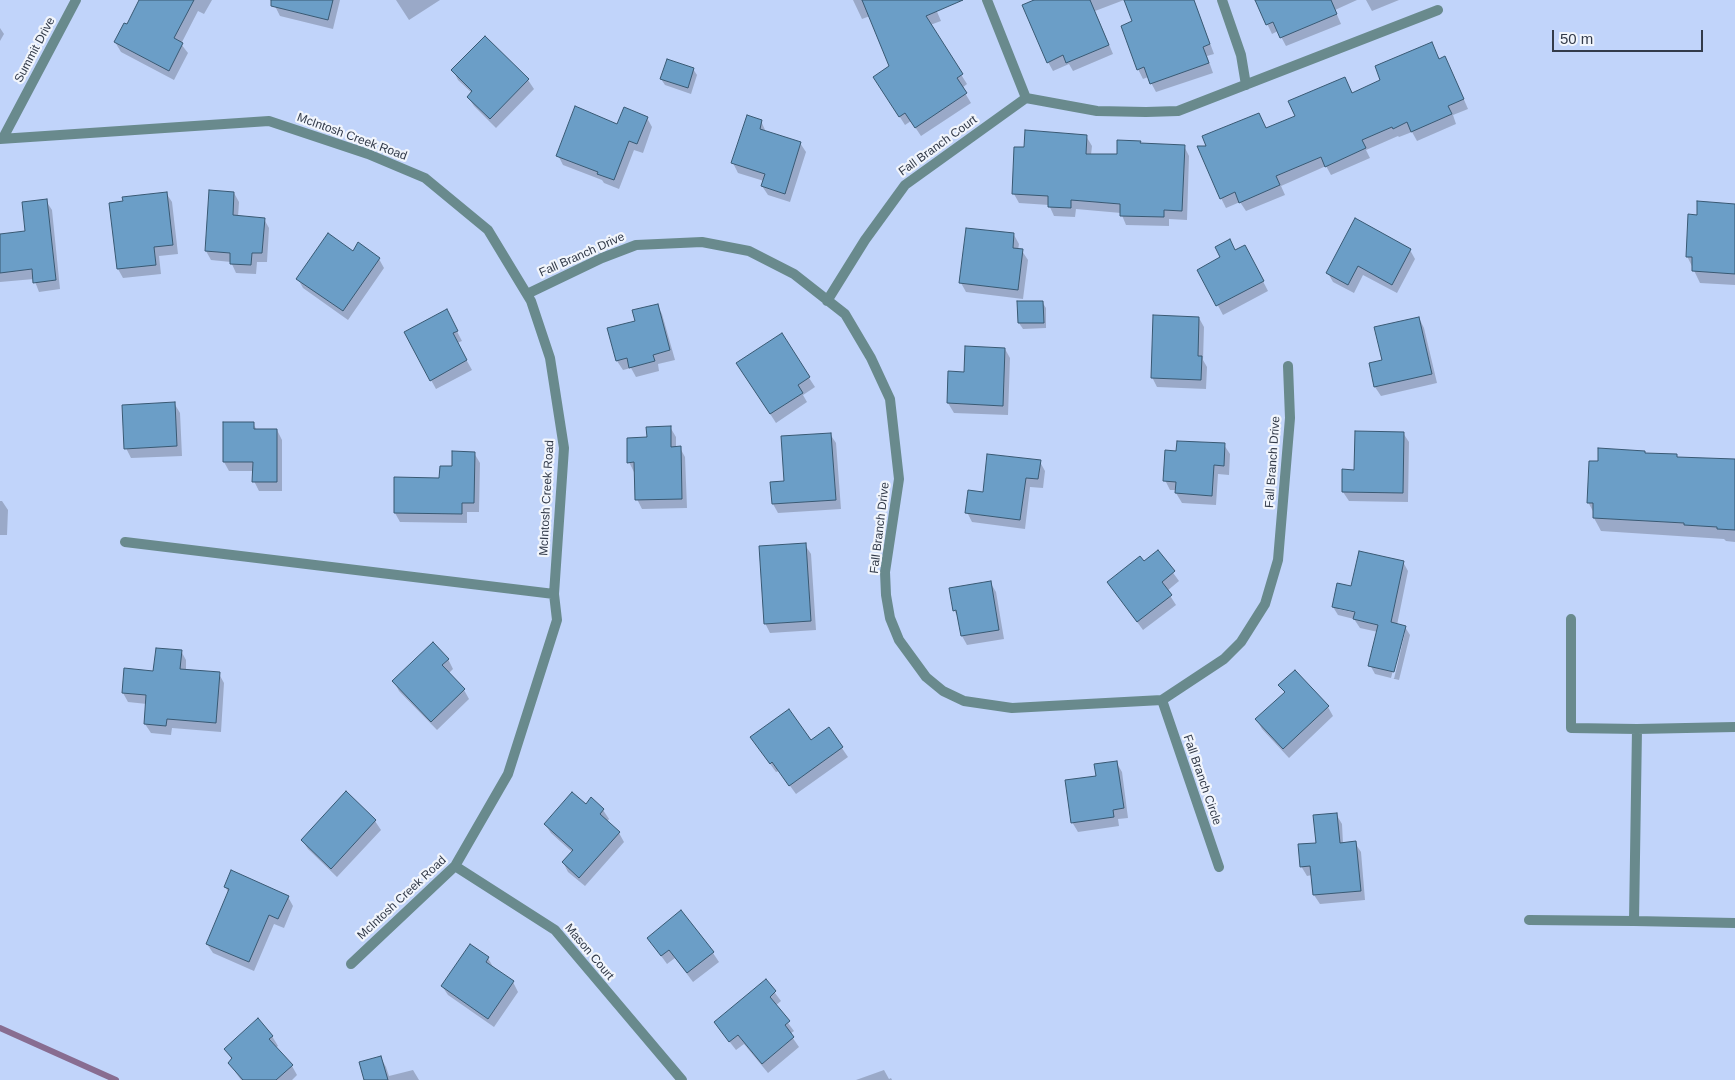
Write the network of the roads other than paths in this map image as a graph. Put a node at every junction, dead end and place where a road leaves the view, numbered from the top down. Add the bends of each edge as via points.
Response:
1 (76, 0) edge
2 (986, 0) edge
3 (1222, 0) edge
4 (1438, 10) dead end
5 (1246, 85) junction
6 (1026, 98) junction
7 (2, 138) edge
8 (526, 294) junction
9 (827, 301) junction
10 (1288, 366) dead end
11 (125, 542) dead end
12 (554, 594) junction
13 (1571, 619) dead end
14 (1162, 700) junction
15 (1735, 727) edge
16 (1637, 729) junction
17 (455, 866) junction
18 (1219, 867) dead end
19 (1530, 920) dead end
20 (1634, 921) junction
21 (1735, 922) edge
22 (351, 964) dead end
23 (682, 1080) edge

1 - 7 street, Summit Drive
2 - 6 street
3 - 5 street via 1241,55
4 - 5 street
5 - 6 street via 1178,112 1097,111
6 - 9 street, Fall Branch Court via 905,185 865,240
7 - 8 street, McIntosh Creek Road via 269,121 368,154 425,178 488,230
8 - 9 street, Fall Branch Drive via 636,245 702,242 749,251 794,274
8 - 12 street, McIntosh Creek Road via 550,358 564,448
9 - 14 street, Fall Branch Drive via 845,314 890,399 898,479 885,572 886,595 890,618 899,640 926,677 943,691 964,701 1012,708
10 - 14 street, Fall Branch Drive via 1290,418 1278,560 1265,604 1241,642 1224,659
11 - 12 street
12 - 17 street, McIntosh Creek Road via 557,620 508,774
13 - 16 street via 1571,728
14 - 18 street, Fall Branch Circle
15 - 16 street
16 - 20 street
17 - 22 street, McIntosh Creek Road
17 - 23 street, Mason Court via 555,930
19 - 20 street
20 - 21 street

